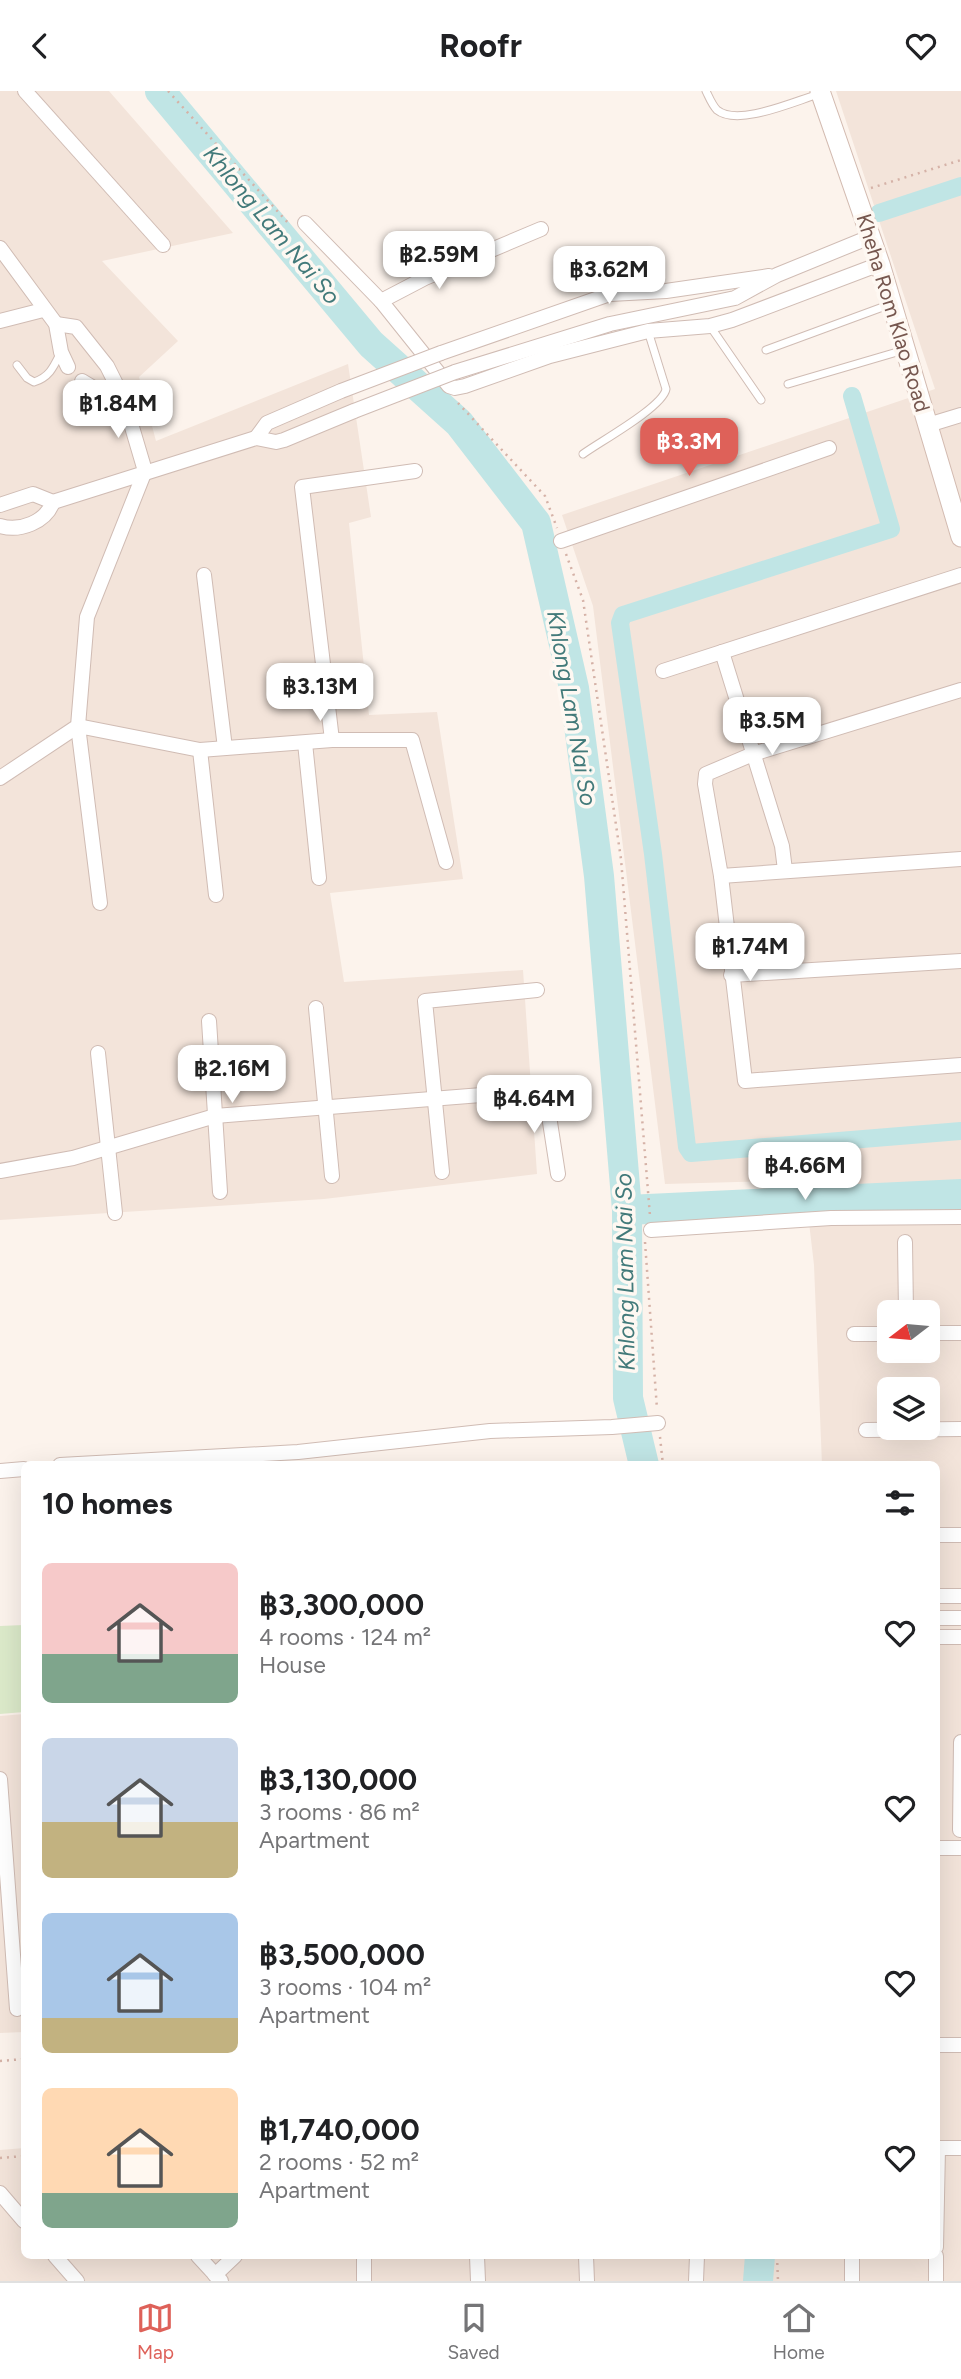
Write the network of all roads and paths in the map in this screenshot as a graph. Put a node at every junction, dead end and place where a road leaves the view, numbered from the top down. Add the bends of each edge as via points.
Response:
1 (25, 91) edge
2 (168, 91) edge
3 (706, 91) edge
4 (820, 92) edge
5 (961, 160) edge
6 (854, 193) junction
7 (298, 225) joint
8 (541, 229) dead end
9 (870, 237) junction
10 (163, 245) dead end
11 (0, 248) edge
12 (880, 264) junction
13 (777, 275) junction
14 (381, 301) junction
15 (892, 304) junction
16 (43, 310) junction
17 (0, 321) edge
18 (56, 324) junction
19 (710, 326) junction
20 (648, 331) junction
21 (766, 350) dead end
22 (905, 350) junction
23 (61, 352) junction
24 (17, 365) dead end
25 (68, 367) dead end
26 (82, 381) dead end
27 (788, 384) dead end
28 (451, 396) dead end
29 (124, 400) junction
30 (761, 400) dead end
31 (961, 415) edge
32 (928, 425) junction
33 (256, 438) junction
34 (829, 448) dead end
35 (583, 454) dead end
36 (145, 471) junction
37 (415, 471) dead end
38 (53, 502) junction
39 (0, 505) edge
40 (0, 526) edge
41 (961, 537) edge
42 (561, 541) junction
43 (204, 575) dead end
44 (961, 575) edge
45 (722, 653) junction
46 (663, 671) dead end
47 (961, 690) edge
48 (78, 726) junction
49 (332, 740) junction
50 (305, 743) junction
51 (225, 748) junction
52 (200, 750) junction
53 (753, 754) junction
54 (0, 778) edge
55 (961, 859) edge
56 (446, 862) dead end
57 (785, 870) junction
58 (721, 876) junction
59 (319, 878) dead end
60 (216, 895) dead end
61 (100, 903) dead end
62 (961, 961) edge
63 (731, 975) junction
64 (537, 990) dead end
65 (316, 1008) dead end
66 (209, 1021) dead end
67 (98, 1053) dead end
68 (961, 1065) edge
69 (434, 1098) junction
70 (326, 1107) junction
71 (215, 1117) junction
72 (108, 1146) junction
73 (0, 1169) edge
74 (442, 1172) dead end
75 (558, 1174) dead end
76 (332, 1176) dead end
77 (220, 1192) dead end
78 (114, 1213) dead end
79 (961, 1217) edge
80 (651, 1230) junction
81 (905, 1242) dead end
82 (906, 1300) edge
83 (940, 1333) edge
84 (961, 1333) edge
85 (854, 1334) dead end
86 (877, 1334) edge
87 (658, 1423) junction
88 (961, 1429) edge
89 (866, 1430) dead end
90 (133, 1461) edge
91 (663, 1461) edge
92 (21, 1469) edge
93 (0, 1471) edge
94 (940, 1535) edge
95 (961, 1535) edge
96 (940, 1596) edge
97 (961, 1596) edge
98 (940, 1618) edge
99 (961, 1618) edge
100 (940, 1637) edge
101 (961, 1637) edge
102 (961, 1742) edge
103 (0, 1779) edge
104 (960, 1830) edge
105 (940, 1848) edge
106 (961, 1848) edge
107 (4, 1880) edge
108 (17, 2009) dead end
109 (940, 2045) edge
110 (961, 2045) edge
111 (21, 2059) edge
112 (0, 2061) edge
113 (940, 2148) edge
114 (961, 2148) edge
115 (21, 2156) edge
116 (0, 2158) edge
117 (0, 2193) edge
118 (21, 2218) edge
119 (58, 2259) edge
120 (201, 2259) edge
121 (232, 2259) edge
122 (364, 2259) edge
123 (477, 2259) edge
124 (586, 2259) edge
125 (697, 2259) edge
126 (777, 2259) edge
127 (852, 2259) edge
128 (936, 2259) edge
129 (218, 2278) edge
130 (77, 2281) edge
131 (365, 2281) edge
132 (478, 2281) edge
133 (587, 2281) edge
134 (696, 2281) edge
135 (778, 2281) edge
136 (852, 2281) edge
137 (936, 2281) edge

1 - 10 street
2 - 7 path
3 - 4 lane via 716,109 726,115 746,116
4 - 6 street, Kheha Rom Klao Road
5 - 6 path
6 - 9 street, Kheha Rom Klao Road
7 - 14 street
8 - 14 street
9 - 12 street, Kheha Rom Klao Road
9 - 13 street
11 - 16 street
12 - 15 street, Kheha Rom Klao Road
12 - 19 street
13 - 33 street, bridge via 736,299 610,324 455,372 276,442
13 - 33 street, bridge via 610,294 341,391 267,423
14 - 20 street via 444,382 455,388 550,356
15 - 21 lane
15 - 22 street, Kheha Rom Klao Road
16 - 17 street
16 - 18 street
18 - 23 street
18 - 29 street via 76,327 107,366
19 - 20 street
19 - 30 lane
20 - 35 lane via 666,389 664,397
22 - 27 lane
22 - 32 street, Kheha Rom Klao Road
23 - 24 lane via 48,375 34,382
23 - 25 street
26 - 29 street
28 - 42 path via 545,496
29 - 36 street
31 - 32 street
32 - 41 street, Kheha Rom Klao Road
33 - 36 street
34 - 42 street
36 - 38 street
36 - 48 street via 87,617
37 - 49 street via 302,487
38 - 39 street via 33,494
38 - 40 street via 38,522 9,529
42 - 80 path via 583,600 621,859
43 - 51 street
44 - 45 street
45 - 46 street
45 - 53 street
47 - 53 street
48 - 52 street
48 - 54 street
48 - 61 street
49 - 50 street
49 - 56 street via 412,740
50 - 51 street
50 - 59 street
51 - 52 street
52 - 60 street
53 - 57 street
53 - 58 street via 704,777
55 - 57 street
57 - 58 street
58 - 63 street
62 - 63 street
63 - 68 street via 745,1081
64 - 69 street via 425,1001
65 - 70 street
66 - 71 street
67 - 72 street
69 - 70 street
69 - 74 street
69 - 75 street via 545,1090
70 - 71 street
70 - 76 street
71 - 72 street
71 - 77 street
72 - 73 street via 73,1158
72 - 78 street
79 - 80 street via 831,1218
80 - 87 path via 643,1246
81 - 82 street
83 - 84 street
85 - 86 street
87 - 90 street via 490,1431 298,1452
87 - 91 path
88 - 89 street
92 - 93 street
94 - 95 street
96 - 97 street
98 - 99 street
100 - 101 street
102 - 104 street
103 - 107 street
105 - 106 street
107 - 108 street
109 - 110 street
111 - 112 path
113 - 114 street
115 - 116 path
117 - 118 street
119 - 130 street
120 - 129 street
121 - 129 street
122 - 131 street
123 - 132 street
124 - 133 street
125 - 134 street
126 - 135 path
127 - 136 street
128 - 137 street

